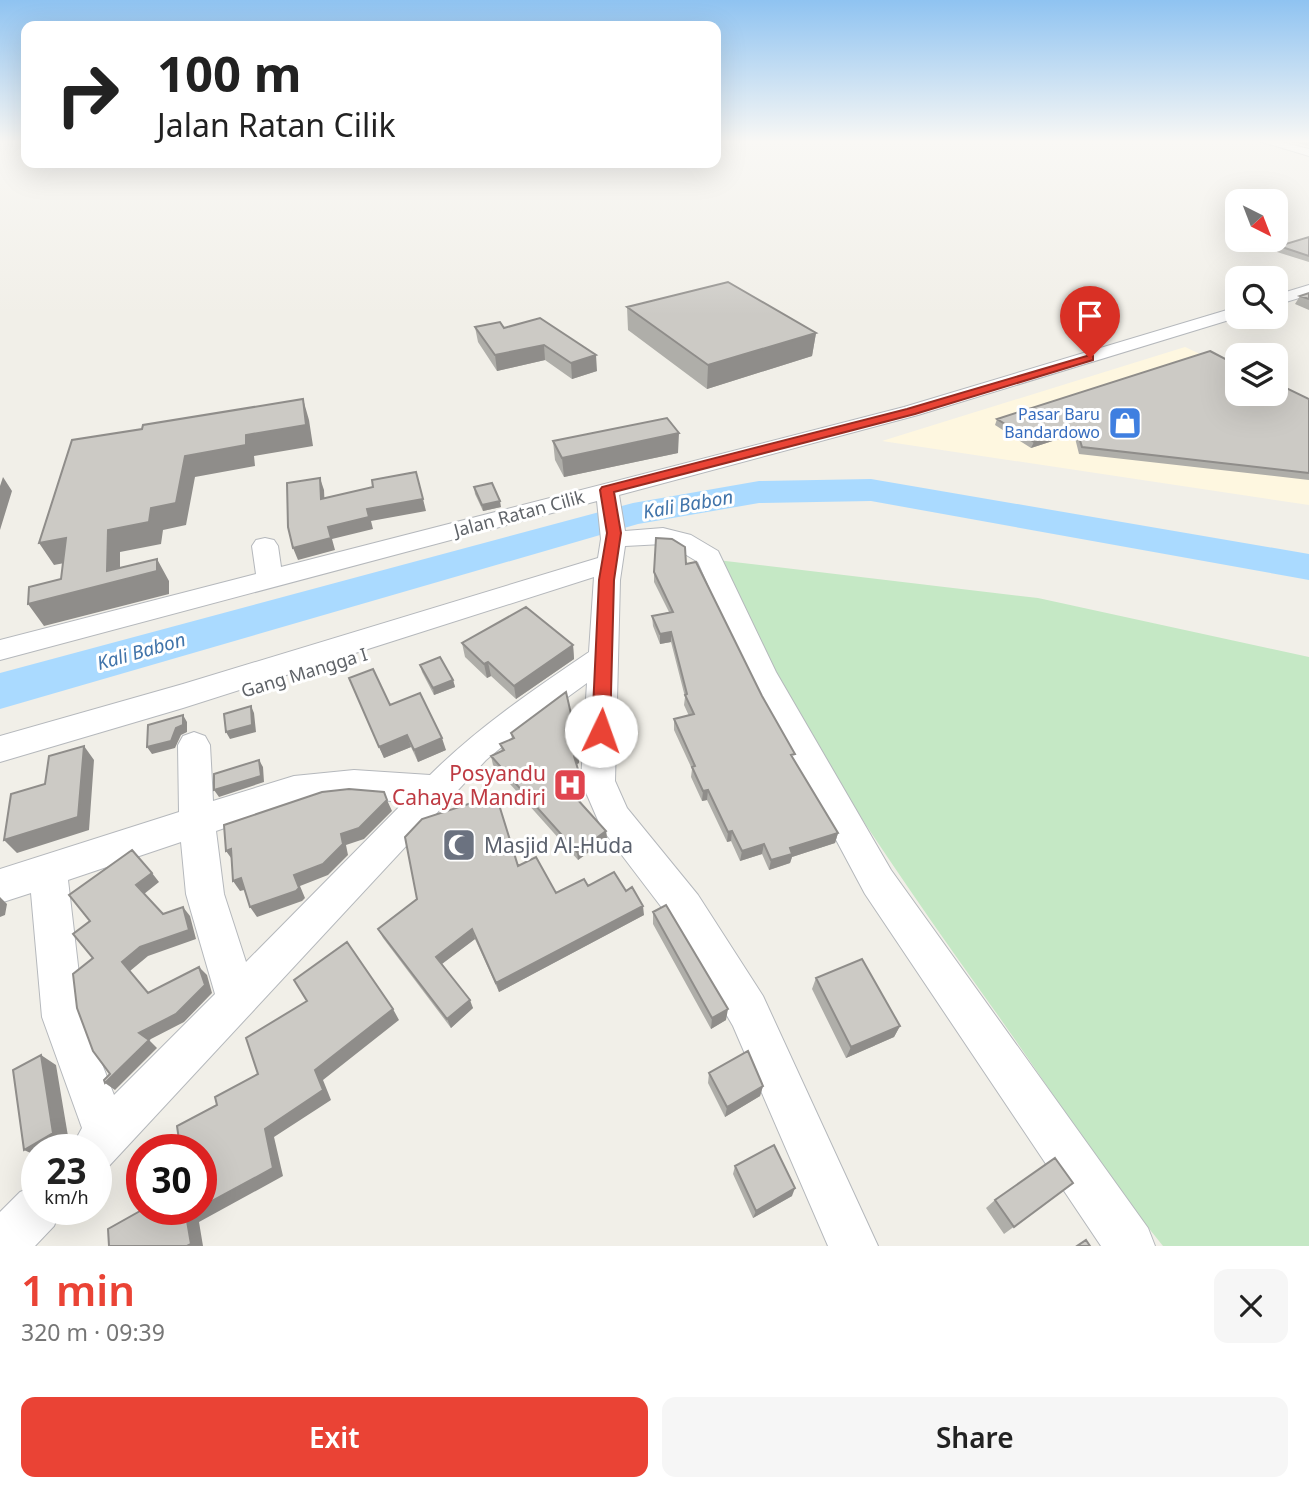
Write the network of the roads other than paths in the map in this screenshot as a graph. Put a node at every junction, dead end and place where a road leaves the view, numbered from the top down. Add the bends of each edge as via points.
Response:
1 (1309, 290) edge
2 (1288, 296) edge
3 (1225, 316) edge
4 (610, 535) junction
5 (0, 650) edge
6 (605, 656) junction
7 (122, 720) junction
8 (194, 745) dead end
9 (0, 749) edge
10 (0, 761) edge
11 (438, 790) junction
12 (197, 822) junction
13 (50, 870) junction
14 (0, 886) edge
15 (237, 1000) junction
16 (97, 1134) edge
17 (109, 1134) edge
18 (21, 1225) edge
19 (1, 1246) edge
20 (853, 1246) edge
21 (1130, 1246) edge

1 - 2 street
3 - 4 street, Jalan Ratan Cilik via 911,411
4 - 5 street, Jalan Ratan Cilik via 267,564
4 - 6 street
4 - 7 street, Gang Mangga I
4 - 21 street via 663,536 709,557 762,673 877,882
6 - 11 street via 510,722
6 - 20 street via 598,781 614,818 685,908 748,1012
7 - 9 street
7 - 10 street, Gang Mangga I
8 - 12 street
11 - 12 street via 354,783 314,787
11 - 15 street
12 - 13 street
12 - 15 street via 205,894
13 - 14 street
13 - 16 street via 63,1017
15 - 17 street
18 - 19 street

